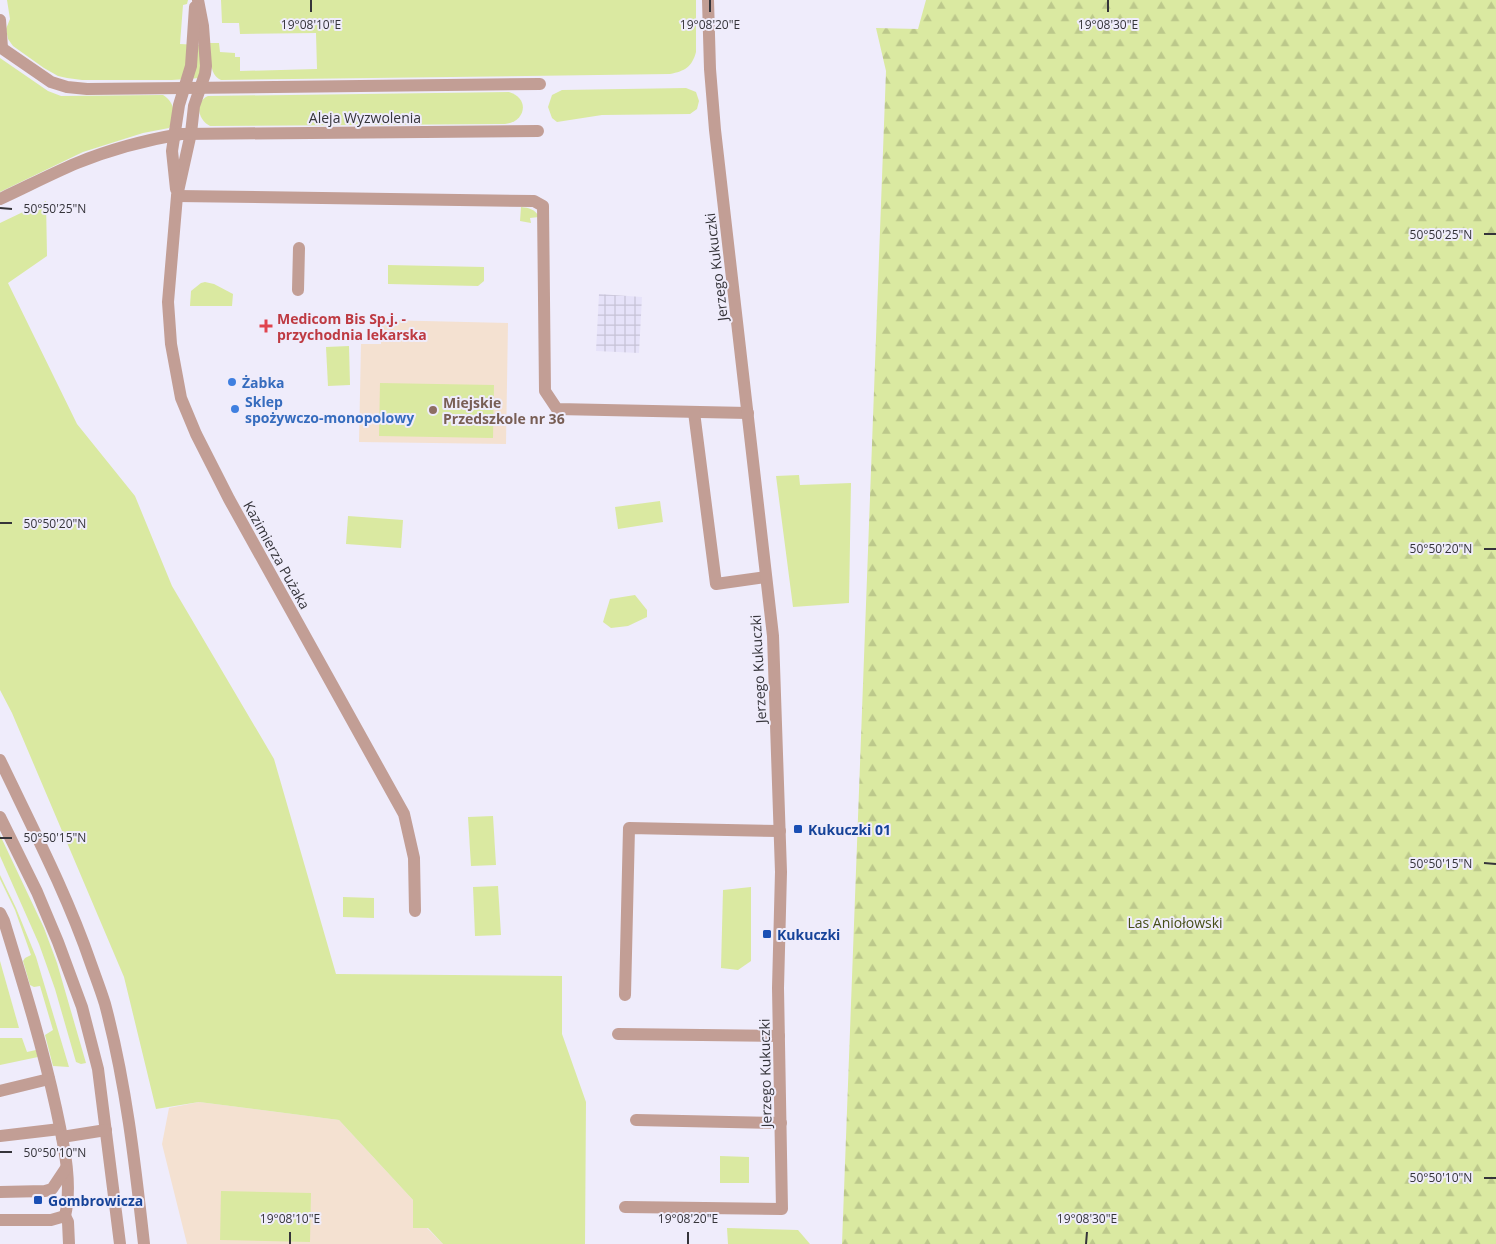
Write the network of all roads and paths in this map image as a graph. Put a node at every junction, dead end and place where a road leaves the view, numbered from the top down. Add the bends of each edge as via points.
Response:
1 (197, 0) edge
2 (708, 0) edge
3 (0, 20) edge
4 (1, 48) edge
5 (540, 84) dead end
6 (185, 88) junction
7 (200, 88) junction
8 (538, 131) dead end
9 (191, 133) junction
10 (174, 135) junction
11 (177, 196) junction
12 (0, 199) edge
13 (299, 248) dead end
14 (298, 290) dead end
15 (694, 412) junction
16 (748, 414) junction
17 (766, 577) junction
18 (0, 760) edge
19 (0, 817) edge
20 (780, 831) junction
21 (415, 911) dead end
22 (0, 913) edge
23 (626, 995) dead end
24 (618, 1034) dead end
25 (779, 1036) junction
26 (49, 1079) junction
27 (0, 1091) edge
28 (636, 1120) dead end
29 (781, 1123) junction
30 (106, 1130) junction
31 (61, 1133) junction
32 (0, 1136) edge
33 (66, 1168) junction
34 (0, 1192) edge
35 (626, 1207) dead end
36 (64, 1216) junction
37 (0, 1220) edge
38 (69, 1244) edge
39 (120, 1244) edge
40 (144, 1244) edge

1 - 6 street via 191,66
1 - 7 street via 206,53 205,74
2 - 16 street, Jerzego Kukuczki via 715,130
3 - 4 street
4 - 6 street via 51,82 68,87
5 - 7 street
6 - 7 street
6 - 10 street
7 - 9 street
8 - 9 street, Aleja Wyzwolenia
9 - 10 street, Aleja Wyzwolenia
9 - 11 street, Kazimierza Pużaka
10 - 11 street, Kazimierza Pużaka via 172,158
10 - 12 street, Aleja Wyzwolenia via 100,154
11 - 15 street via 534,201 543,206 545,391 557,409
11 - 21 street, Kazimierza Pużaka via 168,302 171,344 181,398 229,499 404,814 414,858
13 - 14 street
15 - 16 street
15 - 17 street via 716,584
16 - 17 street, Jerzego Kukuczki
17 - 20 street, Jerzego Kukuczki via 772,636
18 - 40 street via 59,883 104,1002 120,1065 131,1129
19 - 30 street via 40,900 82,1008 98,1069
20 - 23 street via 629,828
20 - 25 street, Jerzego Kukuczki
22 - 26 street
24 - 25 street
25 - 29 street, Jerzego Kukuczki
26 - 27 street
26 - 31 street
28 - 29 street
29 - 35 street, Jerzego Kukuczki via 782,1209
30 - 31 street
30 - 39 street
31 - 32 street
31 - 33 street
33 - 34 street via 52,1189
33 - 36 street via 68,1204
36 - 37 street via 52,1220
36 - 38 street via 68,1222

